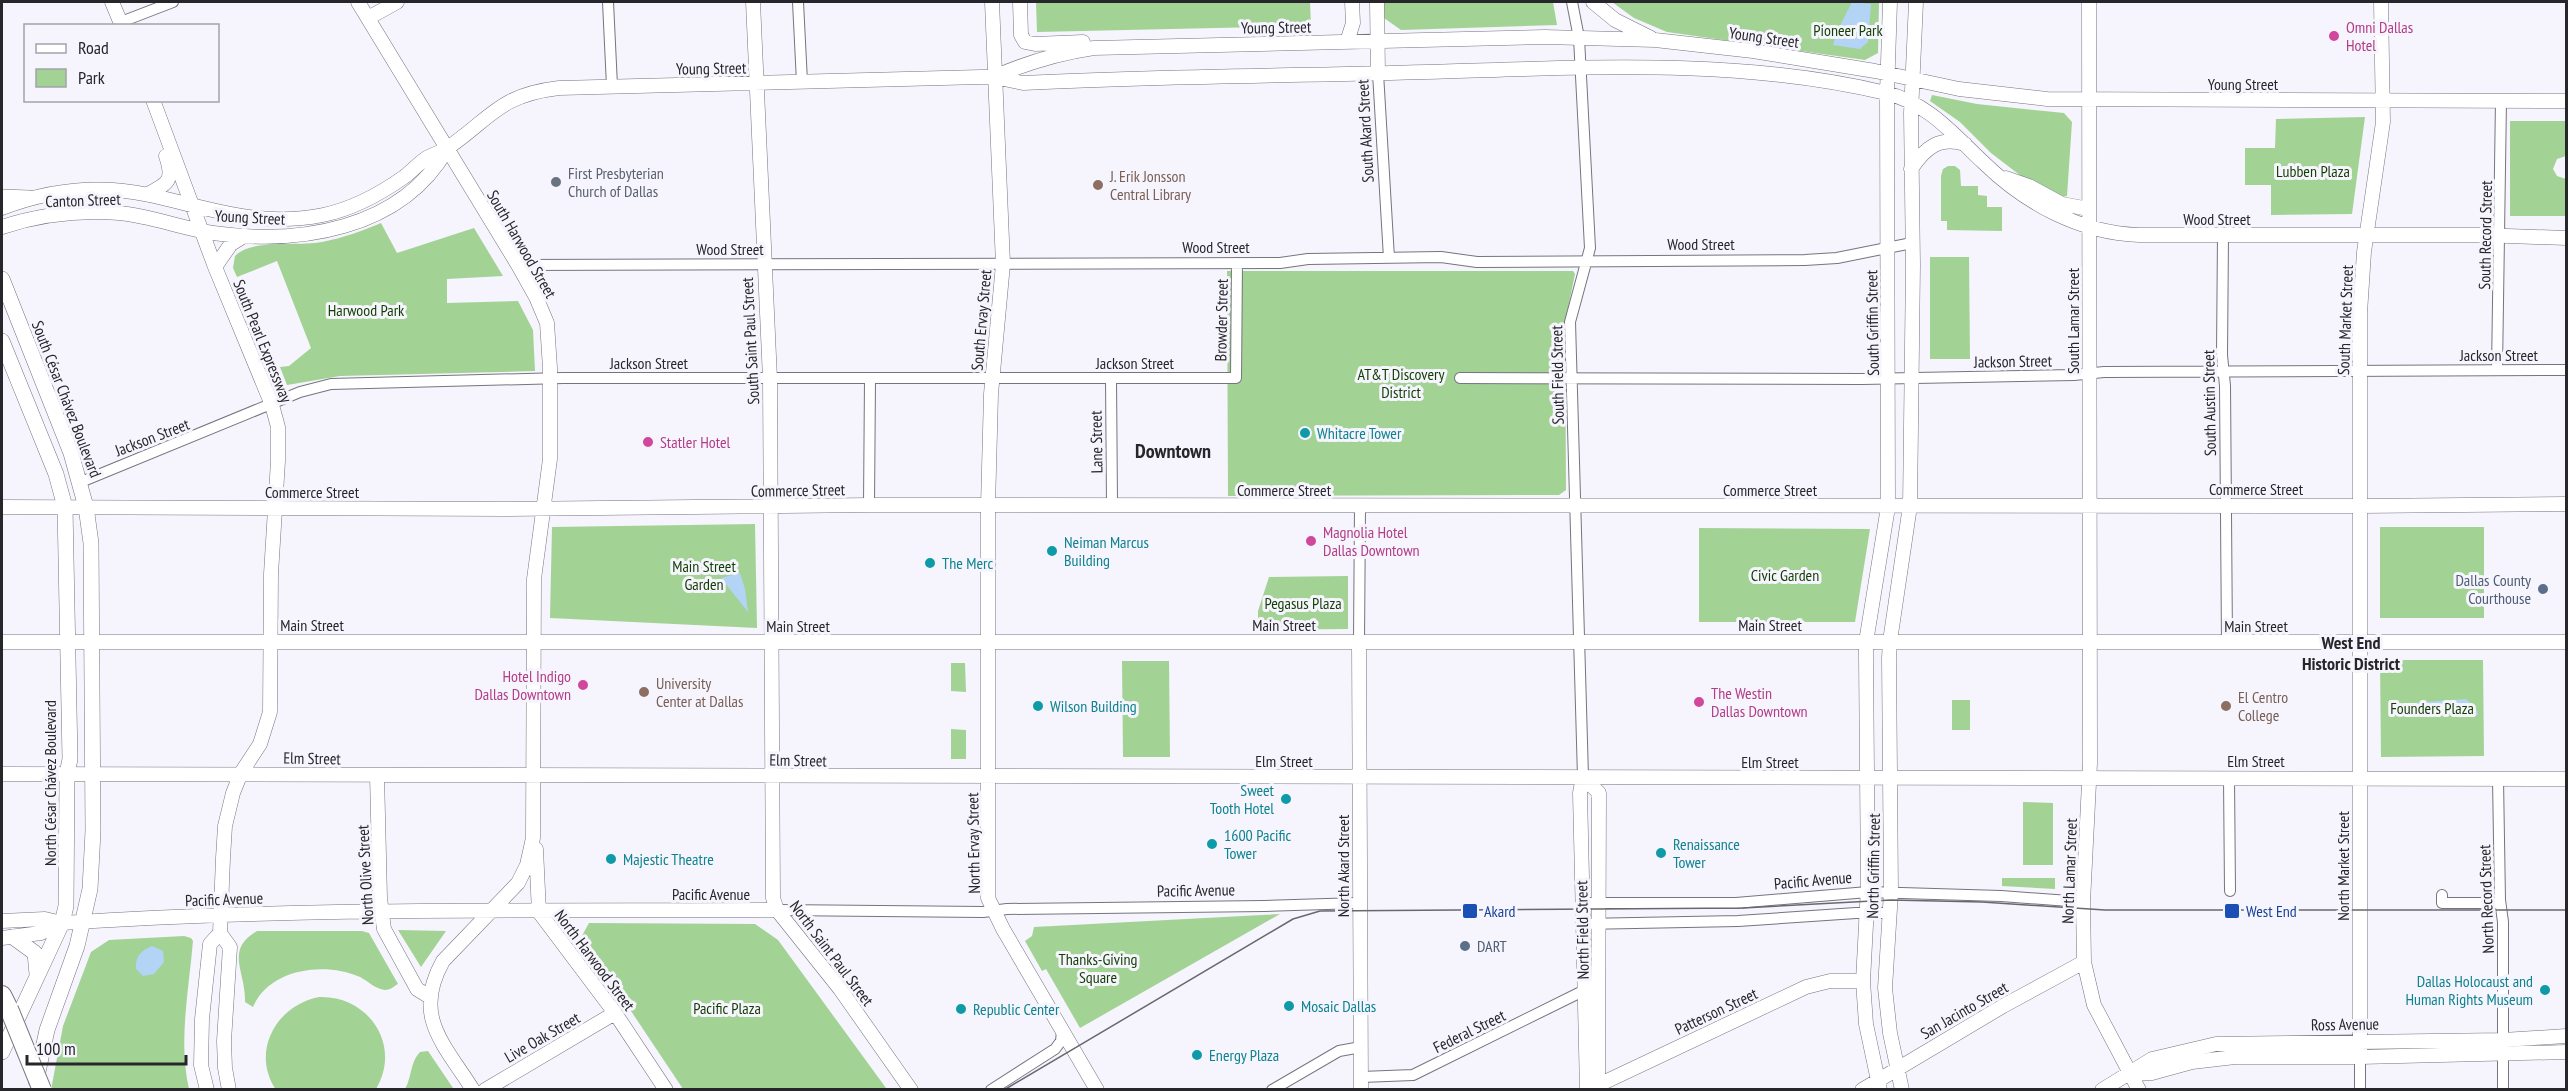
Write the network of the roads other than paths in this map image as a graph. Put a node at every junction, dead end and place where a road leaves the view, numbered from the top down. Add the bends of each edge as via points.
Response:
1 (112, 2) edge
2 (173, 2) edge
3 (358, 2) edge
4 (397, 2) edge
5 (608, 2) edge
6 (753, 2) edge
7 (798, 2) edge
8 (992, 2) edge
9 (1020, 2) edge
10 (1352, 2) edge
11 (1377, 2) edge
12 (1572, 2) edge
13 (1593, 2) edge
14 (1890, 2) edge
15 (1916, 2) edge
16 (2089, 2) edge
17 (2381, 2) edge
18 (368, 18) junction
19 (121, 24) edge
20 (1579, 38) junction
21 (1655, 40) junction
22 (1347, 42) junction
23 (1378, 42) junction
24 (1128, 46) junction
25 (1581, 68) junction
26 (1378, 73) junction
27 (1887, 74) junction
28 (994, 77) junction
29 (1913, 79) junction
30 (802, 82) junction
31 (758, 84) junction
32 (612, 86) junction
33 (1887, 93) junction
34 (1911, 100) junction
35 (2089, 100) junction
36 (2383, 100) junction
37 (2501, 100) junction
38 (2566, 101) edge
39 (154, 102) edge
40 (162, 122) junction
41 (1965, 144) junction
42 (447, 148) junction
43 (1911, 170) junction
44 (1998, 176) junction
45 (148, 195) junction
46 (2, 197) edge
47 (29, 198) junction
48 (195, 207) junction
49 (2, 208) edge
50 (2089, 208) junction
51 (2089, 226) junction
52 (2, 227) edge
53 (202, 231) junction
54 (2223, 235) junction
55 (2366, 235) junction
56 (244, 236) junction
57 (2500, 236) junction
58 (2566, 238) edge
59 (1912, 243) junction
60 (1888, 249) junction
61 (1389, 258) junction
62 (1586, 261) junction
63 (1237, 263) junction
64 (1003, 264) junction
65 (518, 265) junction
66 (763, 266) junction
67 (215, 267) junction
68 (2, 279) edge
69 (2, 341) edge
70 (2497, 370) junction
71 (2566, 370) edge
72 (2224, 371) junction
73 (2360, 371) junction
74 (2089, 374) junction
75 (550, 378) junction
76 (1111, 378) junction
77 (1236, 378) joint
78 (1460, 378) dead end
79 (1911, 378) junction
80 (770, 379) junction
81 (870, 379) junction
82 (1571, 379) junction
83 (1889, 379) junction
84 (993, 380) junction
85 (272, 405) junction
86 (81, 482) junction
87 (2566, 504) edge
88 (869, 505) junction
89 (1112, 505) junction
90 (2225, 505) junction
91 (988, 506) junction
92 (1575, 506) junction
93 (1910, 506) junction
94 (2089, 506) junction
95 (2361, 506) junction
96 (2, 507) edge
97 (65, 507) junction
98 (86, 507) junction
99 (770, 507) junction
100 (1360, 507) junction
101 (1888, 507) junction
102 (274, 508) junction
103 (542, 509) junction
104 (989, 640) junction
105 (92, 641) junction
106 (533, 641) junction
107 (2090, 641) junction
108 (2, 642) edge
109 (68, 642) junction
110 (271, 642) junction
111 (771, 642) junction
112 (1359, 642) junction
113 (1579, 642) junction
114 (1866, 642) junction
115 (1890, 642) junction
116 (2226, 642) junction
117 (2361, 642) junction
118 (2566, 642) edge
119 (241, 773) junction
120 (2, 774) edge
121 (67, 774) junction
122 (92, 774) junction
123 (377, 775) junction
124 (533, 776) junction
125 (772, 776) junction
126 (989, 777) junction
127 (1583, 777) junction
128 (2229, 777) junction
129 (1360, 778) junction
130 (1868, 778) junction
131 (1890, 778) junction
132 (2090, 778) junction
133 (2361, 778) junction
134 (2566, 778) edge
135 (2498, 779) junction
136 (533, 838) junction
137 (2230, 891) dead end
138 (1868, 892) junction
139 (1892, 892) junction
140 (2442, 895) dead end
141 (2084, 902) junction
142 (1359, 903) junction
143 (1582, 903) junction
144 (1598, 903) junction
145 (2500, 903) junction
146 (777, 910) junction
147 (994, 910) junction
148 (381, 912) junction
149 (490, 912) junction
150 (539, 912) junction
151 (1867, 913) junction
152 (1890, 913) junction
153 (220, 915) junction
154 (2, 921) edge
155 (84, 922) junction
156 (62, 923) junction
157 (1598, 923) junction
158 (1583, 924) junction
159 (220, 933) junction
160 (7, 938) edge
161 (2084, 962) junction
162 (36, 978) junction
163 (1863, 981) junction
164 (1585, 990) junction
165 (2, 995) edge
166 (430, 997) junction
167 (615, 1013) junction
168 (49, 1024) junction
169 (1062, 1031) junction
170 (2566, 1036) edge
171 (2360, 1041) junction
172 (1361, 1047) junction
173 (2503, 1047) junction
174 (2265, 1049) junction
175 (2, 1052) edge
176 (2566, 1052) edge
177 (2360, 1057) junction
178 (1898, 1068) junction
179 (2130, 1074) junction
180 (1361, 1083) edge
181 (1879, 1085) edge
182 (1593, 1088) edge
183 (35, 1089) edge
184 (42, 1089) edge
185 (207, 1089) edge
186 (229, 1089) edge
187 (473, 1089) edge
188 (485, 1089) edge
189 (666, 1089) edge
190 (911, 1089) edge
191 (991, 1089) edge
192 (1097, 1089) edge
193 (1272, 1089) edge
194 (1862, 1089) edge
195 (1902, 1089) edge
196 (2102, 1089) edge
197 (2139, 1089) edge
198 (2360, 1089) edge
199 (2503, 1089) edge

1 - 19 main road
2 - 19 street
3 - 18 main road, South Harwood Street
4 - 18 main road
5 - 32 street
6 - 31 main road, South Saint Paul Street
7 - 30 street
8 - 28 main road, South Ervay Street
9 - 24 main road via 1021,35 1025,42
10 - 22 main road via 1353,23
11 - 23 main road, South Akard Street
12 - 20 street, South Field Street
13 - 21 main road via 1615,20
14 - 27 main road, South Griffin Street
15 - 29 main road
16 - 35 main road, South Lamar Street
17 - 36 main road, South Market Street
18 - 42 main road, South Harwood Street
20 - 21 main road, Young Street
20 - 23 main road, Young Street
20 - 25 street, South Field Street
21 - 27 main road, Young Street via 1753,51
22 - 23 main road, Young Street
22 - 24 main road, Young Street
23 - 26 main road, South Akard Street
24 - 28 main road, Young Street via 1066,52
25 - 26 main road, Young Street
25 - 33 main road, Young Street via 1741,72 1797,77
25 - 62 street, South Field Street via 1590,235
26 - 28 main road, Young Street via 1023,83
26 - 61 street, South Akard Street
27 - 29 main road, Young Street
27 - 33 main road, South Griffin Street
28 - 30 main road, Young Street
28 - 64 main road, South Ervay Street
29 - 34 main road
29 - 35 main road, Young Street via 2000,95
30 - 31 main road, Young Street
31 - 32 main road, Young Street
31 - 66 main road, South Saint Paul Street
32 - 42 main road, Young Street via 550,89 519,96 495,109
33 - 34 main road, Young Street
33 - 60 main road, South Griffin Street
34 - 41 main road, Wood Street
34 - 43 main road
35 - 36 main road, Young Street
35 - 50 main road, South Lamar Street
36 - 37 main road, Young Street
36 - 55 main road, South Market Street
37 - 38 main road, Young Street
37 - 57 street, South Record Street
39 - 40 main road, South Pearl Expressway
40 - 45 main road via 160,138 171,171 165,185
40 - 48 main road, South Pearl Expressway
41 - 43 main road via 1934,144
41 - 44 main road, Wood Street
42 - 48 main road, Young Street via 380,192 325,214 285,220 257,219
42 - 56 main road, Young Street via 431,174 374,215 321,233
42 - 65 main road, South Harwood Street
43 - 59 main road
44 - 50 main road via 2030,186 2062,204
44 - 51 main road, Wood Street via 2038,204
45 - 47 main road, Canton Street via 69,191
45 - 48 main road, Canton Street
46 - 47 main road
47 - 49 main road, Canton Street
48 - 53 main road, South Pearl Expressway
50 - 51 main road, South Lamar Street
51 - 54 main road, Wood Street via 2126,235
51 - 74 main road, South Lamar Street
52 - 53 main road, Canton Street via 52,215 117,213
53 - 56 main road, Young Street
53 - 67 main road, South Pearl Expressway
54 - 55 main road, Wood Street
54 - 72 street, South Austin Street
55 - 57 main road, Wood Street
55 - 73 main road, South Market Street
56 - 67 main road via 231,244
57 - 58 main road, Wood Street
57 - 70 street, South Record Street
59 - 60 street, Wood Street
59 - 79 main road
60 - 62 street, Wood Street via 1805,260
60 - 83 main road, South Griffin Street
61 - 62 street, Wood Street
61 - 63 street, Wood Street
62 - 82 street, South Field Street via 1570,322
63 - 64 street, Wood Street
63 - 77 street, Browder Street
64 - 66 street, Wood Street
64 - 84 main road, South Ervay Street
65 - 66 street, Wood Street
65 - 75 main road, South Harwood Street via 547,323
66 - 80 main road, South Saint Paul Street
67 - 85 main road, South Pearl Expressway
68 - 86 main road, South César Chávez Boulevard
69 - 97 main road via 56,474
70 - 71 street, Jackson Street
70 - 73 street, Jackson Street
72 - 73 street, Jackson Street
72 - 74 street, Jackson Street
72 - 90 street, South Austin Street
73 - 95 main road, South Market Street
74 - 79 street, Jackson Street
74 - 94 main road, South Lamar Street
75 - 80 street, Jackson Street
75 - 85 street, Jackson Street via 331,384
75 - 103 main road, South Harwood Street via 550,459
76 - 77 street, Jackson Street
76 - 84 street, Jackson Street
76 - 89 street, Lane Street
78 - 82 street, Jackson Street
79 - 83 street, Jackson Street
79 - 93 main road
80 - 81 street, Jackson Street
80 - 99 main road, South Saint Paul Street
81 - 84 street, Jackson Street
81 - 88 street
82 - 83 street, Jackson Street
82 - 92 street, South Field Street
83 - 101 main road, South Griffin Street
84 - 91 main road, South Ervay Street
85 - 86 street, Jackson Street
85 - 102 main road, South Pearl Expressway via 278,427
86 - 98 main road, South César Chávez Boulevard
87 - 95 main road, Commerce Street
88 - 91 main road, Commerce Street
88 - 99 main road, Commerce Street
89 - 91 main road, Commerce Street
89 - 100 main road, Commerce Street
90 - 94 main road, Commerce Street
90 - 95 main road, Commerce Street
90 - 116 street, South Austin Street
91 - 104 main road, South Ervay Street
92 - 100 main road, Commerce Street
92 - 101 main road, Commerce Street
92 - 113 street, South Field Street
93 - 94 main road, Commerce Street
93 - 101 main road, Commerce Street
93 - 115 main road
94 - 107 main road, South Lamar Street
95 - 117 main road, South Market Street
96 - 97 main road, Commerce Street
97 - 98 main road, Commerce Street
97 - 109 main road
98 - 102 main road, Commerce Street
98 - 105 main road, South César Chávez Boulevard via 92,555
99 - 103 main road, Commerce Street
99 - 111 main road, South Saint Paul Street
100 - 112 street
101 - 114 main road, South Griffin Street
102 - 103 main road, Commerce Street
102 - 110 main road, South Pearl Expressway
103 - 106 main road, South Harwood Street via 534,569
104 - 111 main road, Main Street
104 - 112 main road, Main Street
104 - 126 main road, North Ervay Street
105 - 109 main road, Main Street
105 - 110 main road, Main Street
105 - 122 main road
106 - 110 main road, Main Street
106 - 111 main road, Main Street
106 - 124 main road, North Harwood Street
107 - 115 main road, Main Street
107 - 116 main road, Main Street
107 - 132 main road, North Lamar Street
108 - 109 main road, Main Street
109 - 121 main road, North César Chávez Boulevard
110 - 119 main road, South Pearl Expressway via 270,712 260,744
111 - 125 main road, North Saint Paul Street
112 - 113 main road, Main Street
112 - 129 main road, North Akard Street
113 - 114 main road, Main Street
113 - 127 street, North Field Street
114 - 115 main road, Main Street
114 - 130 main road, North Griffin Street
115 - 131 main road, North Griffin Street
116 - 117 main road, Main Street
117 - 118 main road, Main Street
117 - 133 main road, North Market Street
119 - 122 main road, Elm Street
119 - 123 main road, Elm Street
119 - 153 main road, South Pearl Expressway via 225,826
120 - 121 main road, Elm Street
121 - 122 main road, Elm Street
121 - 156 main road, North César Chávez Boulevard via 66,906
122 - 155 main road via 92,870
123 - 124 main road, Elm Street
123 - 148 main road, North Olive Street
124 - 125 main road, Elm Street
124 - 136 main road, North Harwood Street
125 - 126 main road, Elm Street
125 - 146 main road, North Saint Paul Street via 773,898
126 - 129 main road, Elm Street
126 - 147 main road, North Ervay Street via 988,898
127 - 129 main road, Elm Street
127 - 130 main road, Elm Street
127 - 143 main road, North Field Street
127 - 144 main road, North Field Street via 1599,793
128 - 132 main road, Elm Street
128 - 133 main road, Elm Street
128 - 137 street
129 - 142 main road, North Akard Street
130 - 131 main road, Elm Street
130 - 138 main road, North Griffin Street
131 - 132 main road, Elm Street
131 - 139 main road, North Griffin Street
132 - 141 main road, North Lamar Street
133 - 135 main road, Elm Street
133 - 171 main road, North Market Street
134 - 135 main road, Elm Street
135 - 145 street, North Record Street
136 - 149 main road, North Harwood Street via 523,876
136 - 150 main road, North Harwood Street
138 - 139 street, Pacific Avenue
138 - 144 street, Pacific Avenue via 1736,903
138 - 151 main road, North Griffin Street
139 - 141 street, Pacific Avenue
139 - 152 main road, North Griffin Street
140 - 145 street via 2442,903
141 - 161 main road, North Lamar Street
142 - 147 street, Pacific Avenue
142 - 172 main road, North Akard Street
143 - 144 street, Pacific Avenue
143 - 158 main road, North Field Street
144 - 157 main road, North Field Street
145 - 173 street, North Record Street
146 - 147 street, Pacific Avenue
146 - 150 main road, Pacific Avenue
146 - 190 main road, North Saint Paul Street via 840,989
147 - 169 main road, North Ervay Street
148 - 149 main road, Pacific Avenue
148 - 153 main road, Pacific Avenue
148 - 166 main road, North Olive Street via 388,939 417,989
149 - 150 main road, Pacific Avenue
149 - 166 main road, North Harwood Street via 443,961
150 - 167 main road, North Harwood Street
151 - 152 street
151 - 157 street via 1768,920
151 - 163 main road, North Griffin Street
152 - 178 main road, North Griffin Street via 1885,988
153 - 155 main road, Pacific Avenue
153 - 159 main road, South Pearl Expressway
154 - 156 main road, Pacific Avenue via 45,919
155 - 156 main road, Pacific Avenue
155 - 168 main road
156 - 160 main road, Pacific Avenue via 41,933
156 - 162 main road
156 - 168 main road via 66,951 47,1002 45,1015
157 - 158 street
157 - 182 main road, North Field Street
158 - 164 main road, North Field Street
159 - 185 main road via 210,944 202,1019 201,1065
159 - 186 main road via 230,947 224,1041
160 - 162 main road via 35,953
161 - 178 main road, San Jacinto Street
161 - 179 main road, North Lamar Street via 2094,1005
162 - 175 main road
163 - 181 main road, North Griffin Street via 1866,1024
163 - 182 main road, Patterson Street via 1817,983
164 - 180 street, Federal Street via 1413,1075
164 - 182 main road, North Field Street
165 - 184 highway, bridge
166 - 187 main road via 433,1023
167 - 188 main road, Live Oak Street
167 - 189 main road, North Harwood Street
168 - 183 main road
169 - 191 street via 1055,1048
169 - 192 main road, North Ervay Street
170 - 173 main road, Ross Avenue
171 - 173 main road, Ross Avenue
171 - 174 main road, Ross Avenue
171 - 177 main road, North Market Street
172 - 180 main road, North Akard Street
172 - 193 street via 1339,1051
173 - 176 main road, Ross Avenue
173 - 177 main road, Ross Avenue
173 - 199 street, North Record Street
174 - 177 main road, Ross Avenue
174 - 179 main road, Ross Avenue via 2152,1073
177 - 198 street, North Market Street
178 - 181 main road, San Jacinto Street
178 - 195 main road, North Griffin Street
179 - 196 main road, Ross Avenue
179 - 197 main road, North Lamar Street
181 - 194 main road, San Jacinto Street

